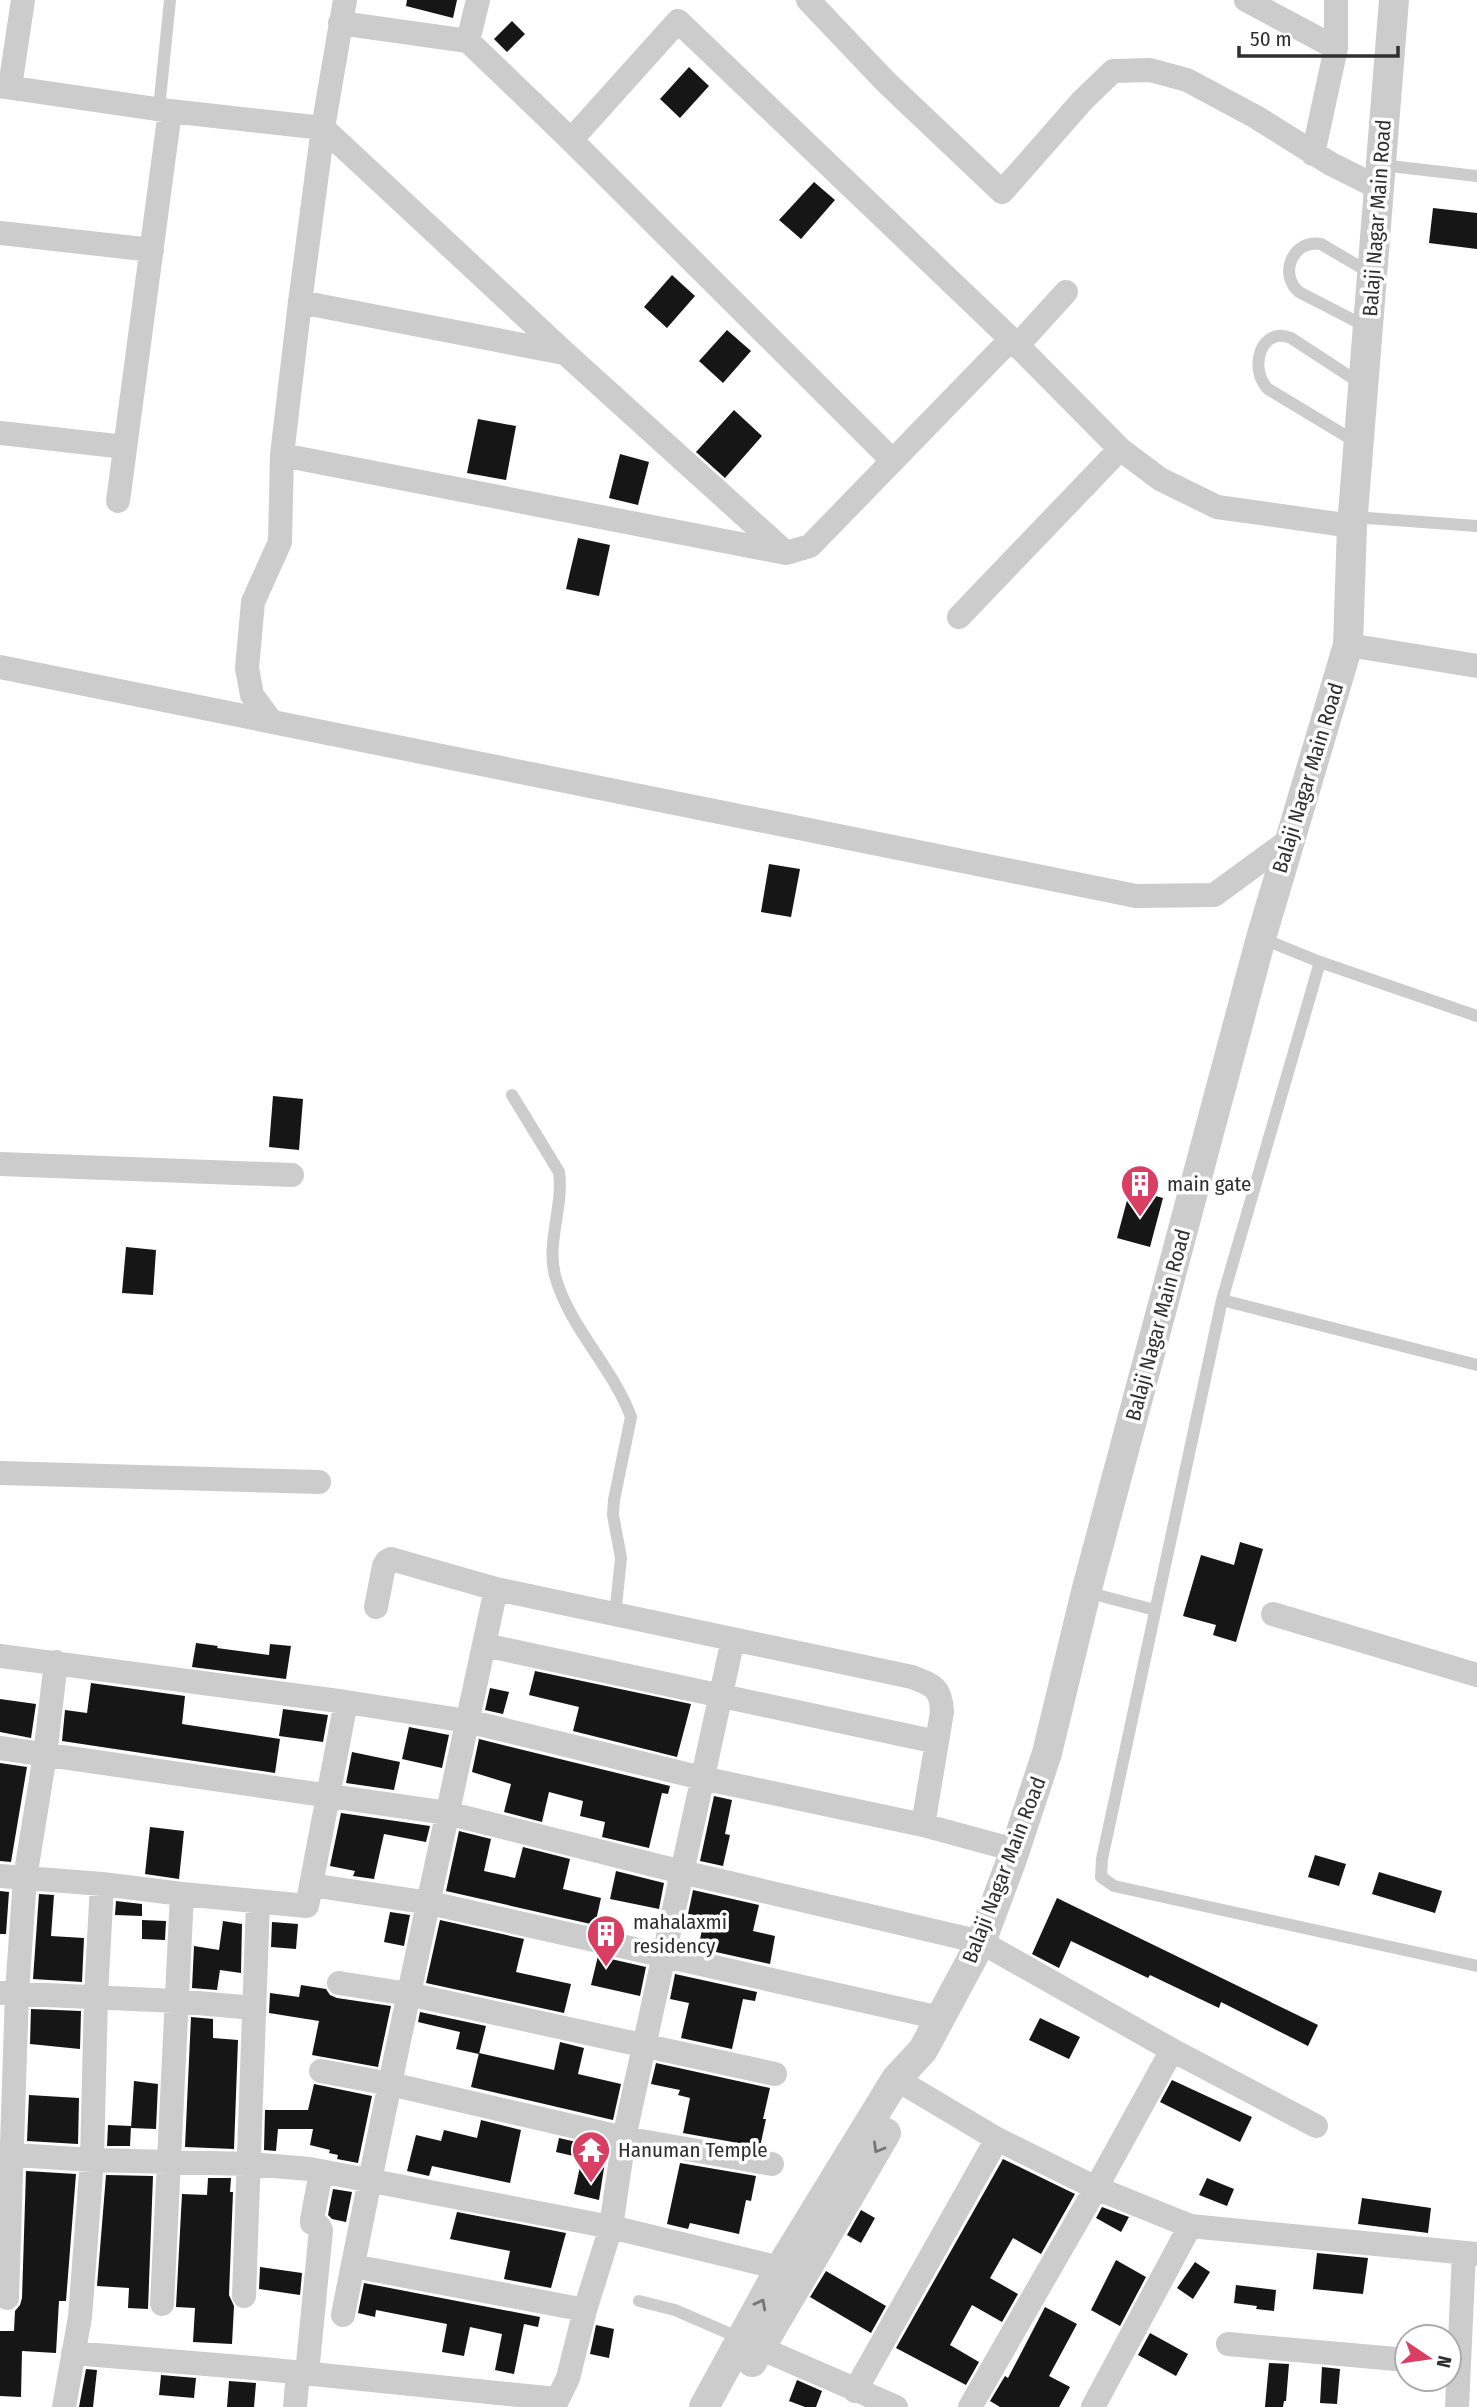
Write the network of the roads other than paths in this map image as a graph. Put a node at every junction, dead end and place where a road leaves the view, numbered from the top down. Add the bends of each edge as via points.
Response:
1 (23, 0) edge
2 (170, 0) edge
3 (478, 0) edge
4 (808, 0) edge
5 (1246, 0) edge
6 (1336, 0) edge
7 (1394, 0) edge
8 (343, 11) edge
9 (468, 41) junction
10 (1336, 48) junction
11 (5, 86) edge
12 (164, 110) junction
13 (323, 128) junction
14 (570, 140) junction
15 (1313, 154) junction
16 (1477, 176) edge
17 (1380, 177) junction
18 (0, 233) edge
19 (152, 250) junction
20 (1373, 274) junction
21 (1066, 292) dead end
22 (300, 302) junction
23 (1368, 328) junction
24 (1014, 342) junction
25 (565, 353) junction
26 (1363, 386) junction
27 (0, 433) edge
28 (1359, 444) junction
29 (125, 447) junction
30 (1120, 449) junction
31 (282, 455) junction
32 (892, 460) junction
33 (118, 501) dead end
34 (1353, 521) junction
35 (1477, 526) edge
36 (786, 553) junction
37 (959, 617) dead end
38 (1348, 645) junction
39 (1477, 666) edge
40 (0, 667) edge
41 (271, 721) junction
42 (1288, 841) junction
43 (1261, 938) junction
44 (1320, 962) junction
45 (1477, 1016) edge
46 (512, 1095) dead end
47 (0, 1164) edge
48 (292, 1175) dead end
49 (1223, 1300) junction
50 (1477, 1365) edge
51 (0, 1473) edge
52 (319, 1482) dead end
53 (496, 1589) junction
54 (1086, 1592) junction
55 (376, 1607) dead end
56 (1155, 1610) junction
57 (1273, 1614) dead end
58 (615, 1615) junction
59 (733, 1639) junction
60 (484, 1645) junction
61 (0, 1657) edge
62 (56, 1662) junction
63 (1477, 1675) edge
64 (720, 1697) junction
65 (346, 1702) junction
66 (467, 1721) junction
67 (937, 1742) junction
68 (0, 1748) edge
69 (45, 1755) junction
70 (702, 1778) junction
71 (328, 1795) junction
72 (447, 1813) junction
73 (923, 1825) junction
74 (1015, 1850) junction
75 (682, 1871) junction
76 (0, 1876) edge
77 (25, 1878) junction
78 (102, 1884) junction
79 (311, 1885) junction
80 (181, 1894) junction
81 (258, 1902) junction
82 (430, 1903) junction
83 (981, 1942) junction
84 (664, 1958) junction
85 (1477, 1966) edge
86 (339, 1983) dead end
87 (8, 1992) edge
88 (408, 1994) junction
89 (96, 1996) junction
90 (176, 2001) junction
91 (253, 2008) junction
92 (940, 2018) junction
93 (644, 2046) junction
94 (1172, 2050) junction
95 (320, 2071) dead end
96 (775, 2074) dead end
97 (390, 2084) junction
98 (904, 2084) junction
99 (1316, 2126) dead end
100 (624, 2138) junction
101 (998, 2139) junction
102 (6, 2154) edge
103 (92, 2160) junction
104 (169, 2162) junction
105 (249, 2164) junction
106 (772, 2164) dead end
107 (321, 2172) junction
108 (370, 2181) junction
109 (1096, 2188) junction
110 (1190, 2226) junction
111 (611, 2227) junction
112 (1471, 2254) edge
113 (353, 2266) junction
114 (780, 2268) junction
115 (244, 2296) dead end
116 (7, 2298) dead end
117 (639, 2301) dead end
118 (162, 2304) dead end
119 (585, 2310) junction
120 (343, 2315) dead end
121 (1463, 2343) edge
122 (751, 2344) junction
123 (1228, 2344) dead end
124 (73, 2353) junction
125 (1393, 2359) edge
126 (302, 2372) junction
127 (855, 2391) junction
128 (556, 2403) edge
129 (64, 2407) edge
130 (295, 2407) edge
131 (704, 2407) edge
132 (728, 2407) edge
133 (896, 2407) edge
134 (970, 2407) edge
135 (1093, 2407) edge

1 - 11 street
2 - 12 lane
3 - 9 street
4 - 15 street via 1002,192 1113,71 1150,70 1187,80
5 - 10 street
6 - 10 street
7 - 17 street, Balaji Nagar Main Road
8 - 9 street
8 - 13 street
9 - 14 street
10 - 15 street
11 - 12 street
12 - 13 street
12 - 19 street
13 - 22 street
13 - 25 street
14 - 24 street via 678,21
14 - 32 street
15 - 17 street
16 - 17 lane
17 - 20 street, Balaji Nagar Main Road
18 - 19 street
19 - 29 street
20 - 23 street, Balaji Nagar Main Road
20 - 23 lane via 1311,242 1292,259 1289,274 1299,292
21 - 24 street
22 - 25 street
22 - 31 street
23 - 26 street, Balaji Nagar Main Road
24 - 30 street
24 - 32 street
25 - 36 street
26 - 28 street, Balaji Nagar Main Road
26 - 28 lane via 1281,334 1272,337 1261,351 1257,370 1268,388
27 - 29 street
28 - 34 street, Balaji Nagar Main Road
29 - 33 street
30 - 34 street via 1160,479 1217,507
30 - 37 street
31 - 36 street
31 - 41 street via 280,542 253,602 247,668 253,695
32 - 36 street via 810,546
34 - 35 lane
34 - 38 street, Balaji Nagar Main Road
38 - 39 street
38 - 42 street, Balaji Nagar Main Road
40 - 41 street
41 - 42 street via 1136,896 1214,895
42 - 43 street, Balaji Nagar Main Road
43 - 44 lane
43 - 54 street, Balaji Nagar Main Road
44 - 45 lane
44 - 49 lane
46 - 58 lane via 559,1172 552,1258 555,1278 631,1416 614,1500 621,1558
47 - 48 street
49 - 50 lane
49 - 56 lane
51 - 52 street
53 - 55 street via 391,1559 384,1566
53 - 58 street
53 - 60 street
54 - 56 lane
54 - 74 street, Balaji Nagar Main Road via 1047,1753
56 - 85 lane via 1101,1877 1114,1886
57 - 63 street
58 - 59 street
59 - 64 street
59 - 67 street via 931,1684 942,1695
60 - 64 street
60 - 66 street
61 - 62 street
62 - 65 street
62 - 69 street
64 - 67 street
64 - 70 street
65 - 66 street
65 - 71 street
66 - 70 street
66 - 72 street
67 - 73 street
68 - 69 street
69 - 71 street
69 - 77 street
70 - 73 street
70 - 75 street
71 - 72 street
71 - 79 street
72 - 75 street
72 - 82 street
73 - 74 street
74 - 83 street, Balaji Nagar Main Road
75 - 83 street
75 - 84 street
76 - 77 street
77 - 78 street
77 - 87 street
78 - 80 street
78 - 89 street
79 - 81 street via 307,1906
79 - 82 street
80 - 81 street
80 - 90 street
81 - 91 street
82 - 84 street
82 - 88 street
83 - 92 street, Balaji Nagar Main Road
83 - 94 street
84 - 92 street
84 - 93 street
86 - 88 street
87 - 89 street
87 - 102 street
88 - 93 street
88 - 97 street
89 - 90 street
89 - 103 street
90 - 91 street
90 - 104 street
91 - 105 street
92 - 98 street, Balaji Nagar Main Road
93 - 96 street
93 - 100 street
94 - 99 street
94 - 109 street
95 - 97 street
97 - 100 street
97 - 108 street
98 - 101 street
98 - 114 street
98 -> 122 street
100 - 106 street
100 - 111 street
101 - 109 street
101 - 127 street
102 - 103 street
102 - 116 street
103 - 104 street
103 - 124 street
104 - 105 street
104 - 118 street
105 - 107 street
105 - 115 street
107 - 108 street
107 - 126 street via 312,2220 321,2231
108 - 111 street
108 - 113 street
109 - 110 street
109 - 134 street
110 - 112 street
110 - 135 street
111 - 114 street
111 - 119 street
112 - 121 street
113 - 119 street
113 - 120 street
122 -> 114 street
117 - 122 lane via 676,2310
119 - 128 street via 568,2378
122 - 127 street
122 - 131 street
122 - 132 street
123 - 125 street
124 - 126 street
124 - 129 street
126 - 128 street
126 - 130 street
127 - 133 street

